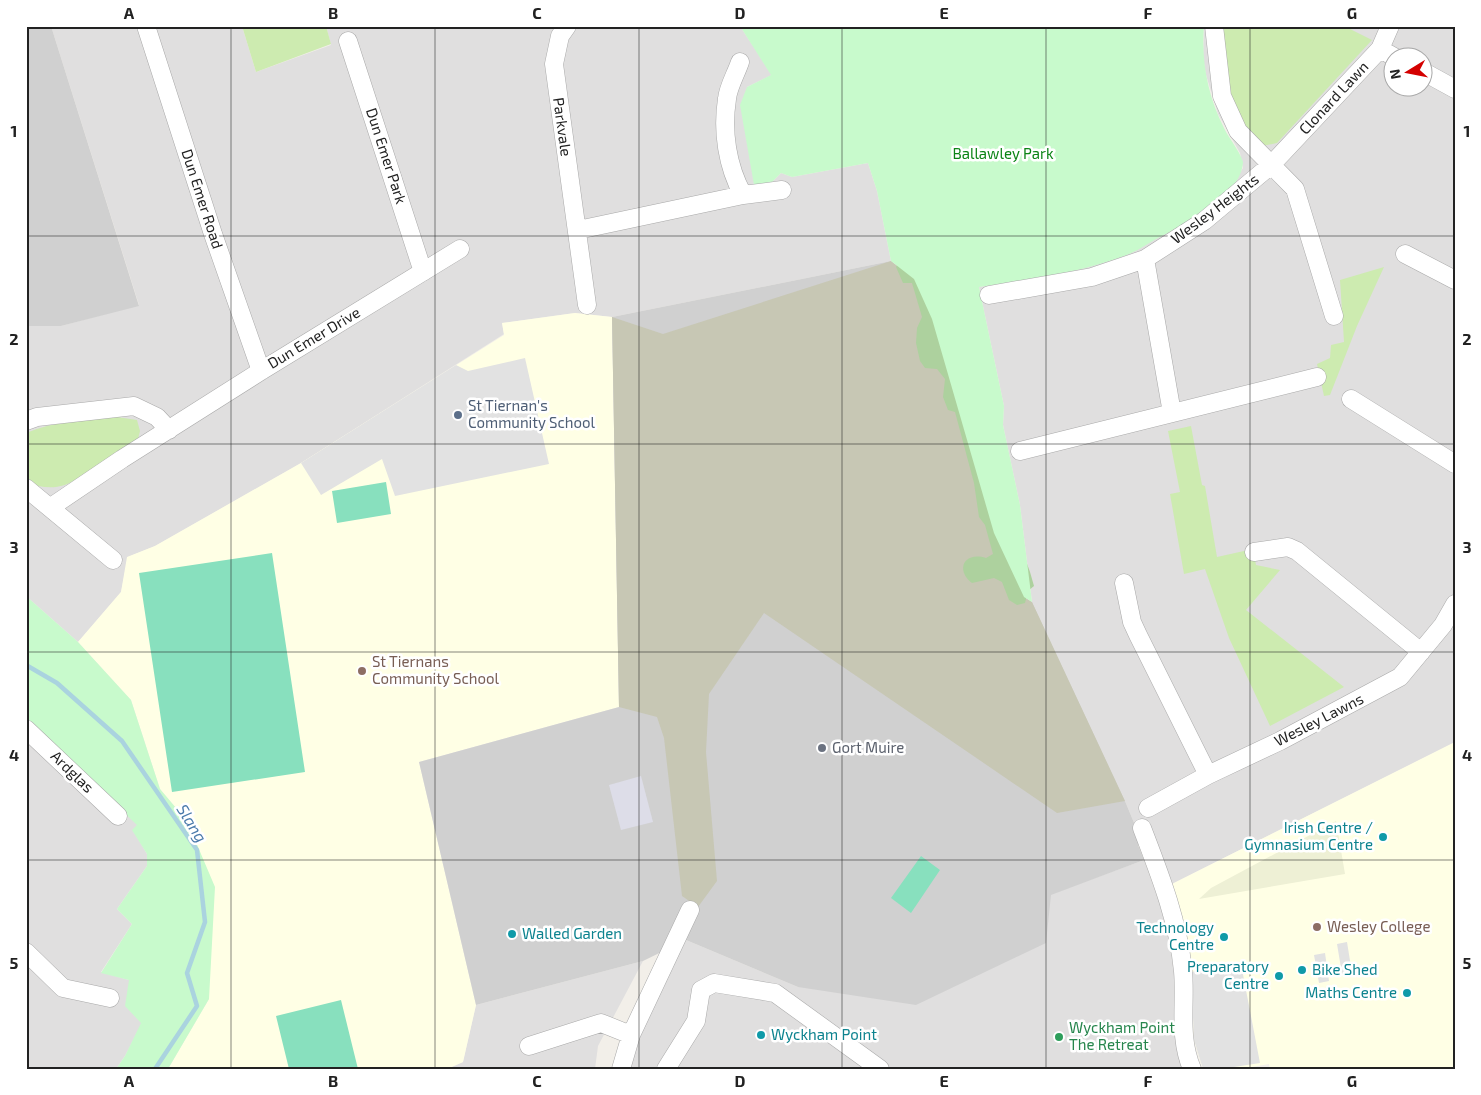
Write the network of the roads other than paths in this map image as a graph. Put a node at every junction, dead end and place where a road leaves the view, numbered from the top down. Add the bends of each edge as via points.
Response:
1 (146, 26) edge
2 (567, 26) edge
3 (1214, 26) edge
4 (1390, 26) edge
5 (348, 41) dead end
6 (1380, 49) junction
7 (1384, 51) edge
8 (740, 62) dead end
9 (1434, 77) edge
10 (1455, 89) edge
11 (1271, 166) junction
12 (782, 190) dead end
13 (743, 195) junction
14 (578, 230) junction
15 (460, 249) dead end
16 (1405, 254) dead end
17 (1145, 259) junction
18 (423, 272) junction
19 (1455, 280) edge
20 (990, 295) dead end
21 (587, 305) dead end
22 (1334, 316) dead end
23 (261, 371) junction
24 (1317, 376) dead end
25 (1351, 399) dead end
26 (1172, 413) junction
27 (26, 421) edge
28 (169, 430) junction
29 (1020, 451) dead end
30 (1455, 464) edge
31 (26, 488) edge
32 (51, 507) junction
33 (1254, 552) dead end
34 (113, 560) dead end
35 (1124, 583) dead end
36 (1455, 604) edge
37 (1421, 652) junction
38 (26, 729) edge
39 (1208, 775) junction
40 (1148, 808) dead end
41 (118, 816) dead end
42 (1142, 828) dead end
43 (690, 910) dead end
44 (26, 952) edge
45 (110, 998) dead end
46 (631, 1035) junction
47 (529, 1046) dead end
48 (621, 1069) edge
49 (666, 1069) edge
50 (880, 1069) edge
51 (1192, 1069) edge

1 - 23 street, Dun Emer Road
2 - 14 street, Parkvale via 560,36 554,64
3 - 11 street via 1222,96 1238,131
4 - 6 street, Clonard Lawn
5 - 18 street, Dun Emer Park
6 - 7 street
6 - 11 street, Clonard Lawn
8 - 13 street via 727,98 726,143 736,182
9 - 10 street
11 - 17 street, Wesley Heights via 1204,221
11 - 22 street, Wesley Heights via 1295,189
12 - 13 street
13 - 14 street
14 - 21 street, Parkvale
15 - 18 street, Dun Emer Drive
16 - 19 street
17 - 20 street, Wesley Heights via 1092,277
17 - 26 street
18 - 23 street, Dun Emer Drive
23 - 28 street, Dun Emer Drive
24 - 26 street
25 - 30 street
26 - 29 street
27 - 28 street via 134,406 157,417
28 - 32 street, Dun Emer Drive
31 - 32 street
32 - 34 street
33 - 37 street via 1288,547 1297,551
35 - 39 street via 1132,622
36 - 37 street, Wesley Lawns
37 - 39 street, Wesley Lawns via 1400,677
38 - 41 street, Ardglas
39 - 40 street, Wesley Lawns
42 - 51 street via 1175,917 1183,972 1182,1033
43 - 46 street
44 - 45 street via 64,988
46 - 47 street via 601,1024
46 - 48 street
49 - 50 street via 696,1021 701,990 714,983 775,993

